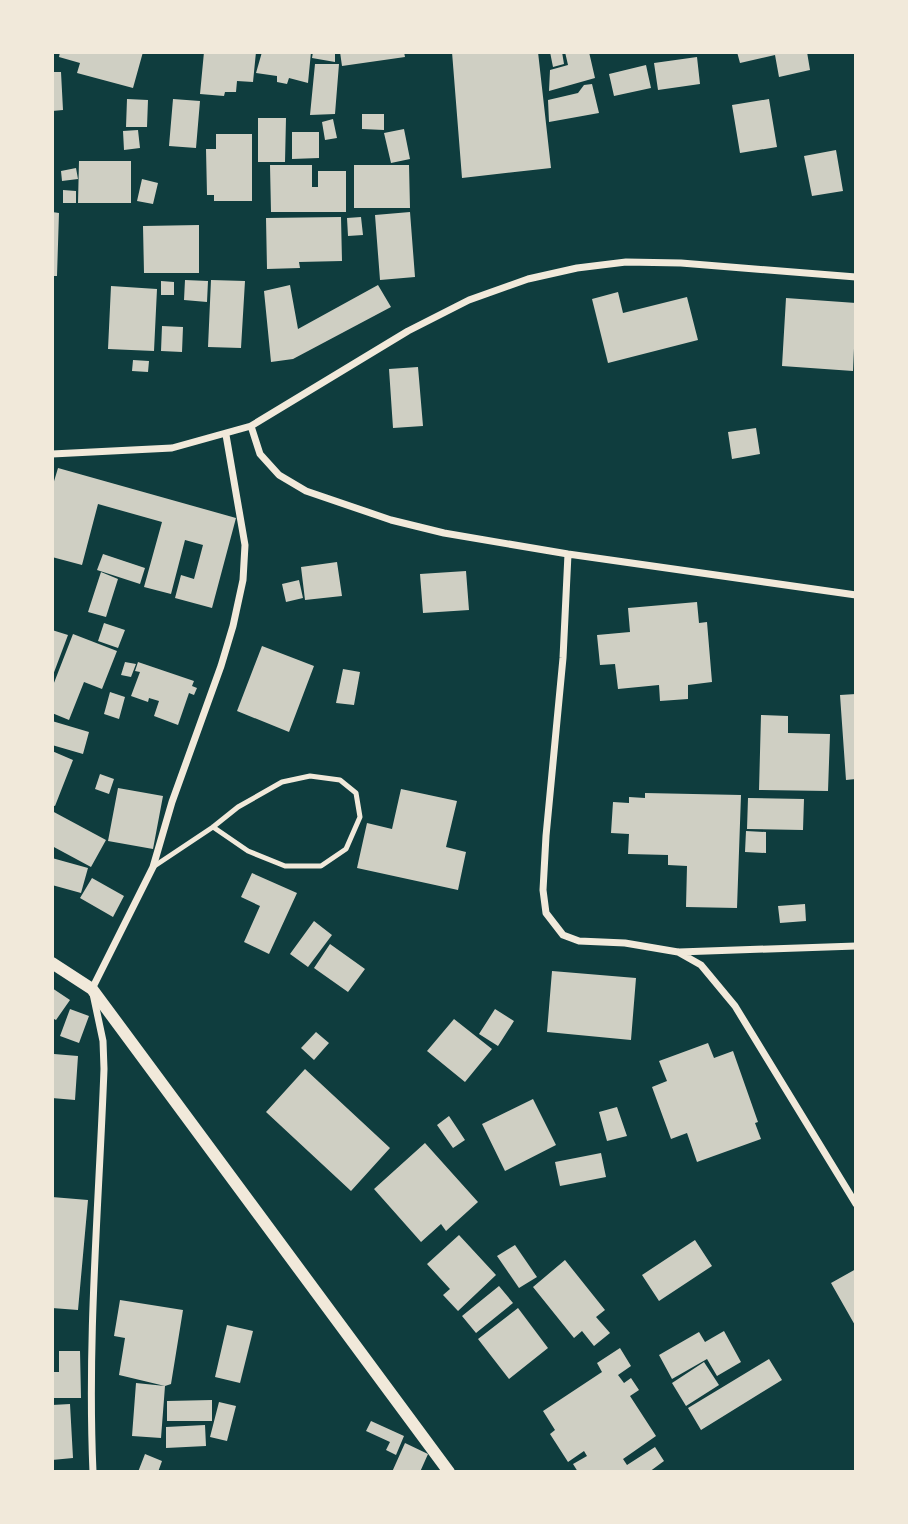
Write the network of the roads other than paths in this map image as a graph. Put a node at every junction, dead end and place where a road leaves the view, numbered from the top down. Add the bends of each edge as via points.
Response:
1 (856, 277) edge
2 (251, 426) junction
3 (226, 435) junction
4 (52, 454) edge
5 (568, 554) junction
6 (856, 595) edge
7 (213, 827) junction
8 (153, 867) junction
9 (856, 946) edge
10 (678, 951) junction
11 (52, 963) edge
12 (92, 989) junction
13 (856, 1204) edge
14 (93, 1472) edge
15 (449, 1472) edge

1 - 2 street via 626,262 528,279 469,300 408,331
2 - 3 street
2 - 5 street via 260,454 279,475 306,491 444,533
3 - 4 street via 172,448
3 - 8 street via 245,545 243,580 221,666
5 - 6 street
5 - 10 street via 542,890 546,913 563,935 579,941
7 - 7 lane via 282,782 310,776 340,780 356,793 360,817 346,849 321,866 285,866 248,851
7 - 8 lane
8 - 12 street
9 - 10 street
10 - 13 street via 701,965 735,1006
11 - 12 street
12 - 14 street via 104,1069 93,1281
12 - 15 street

